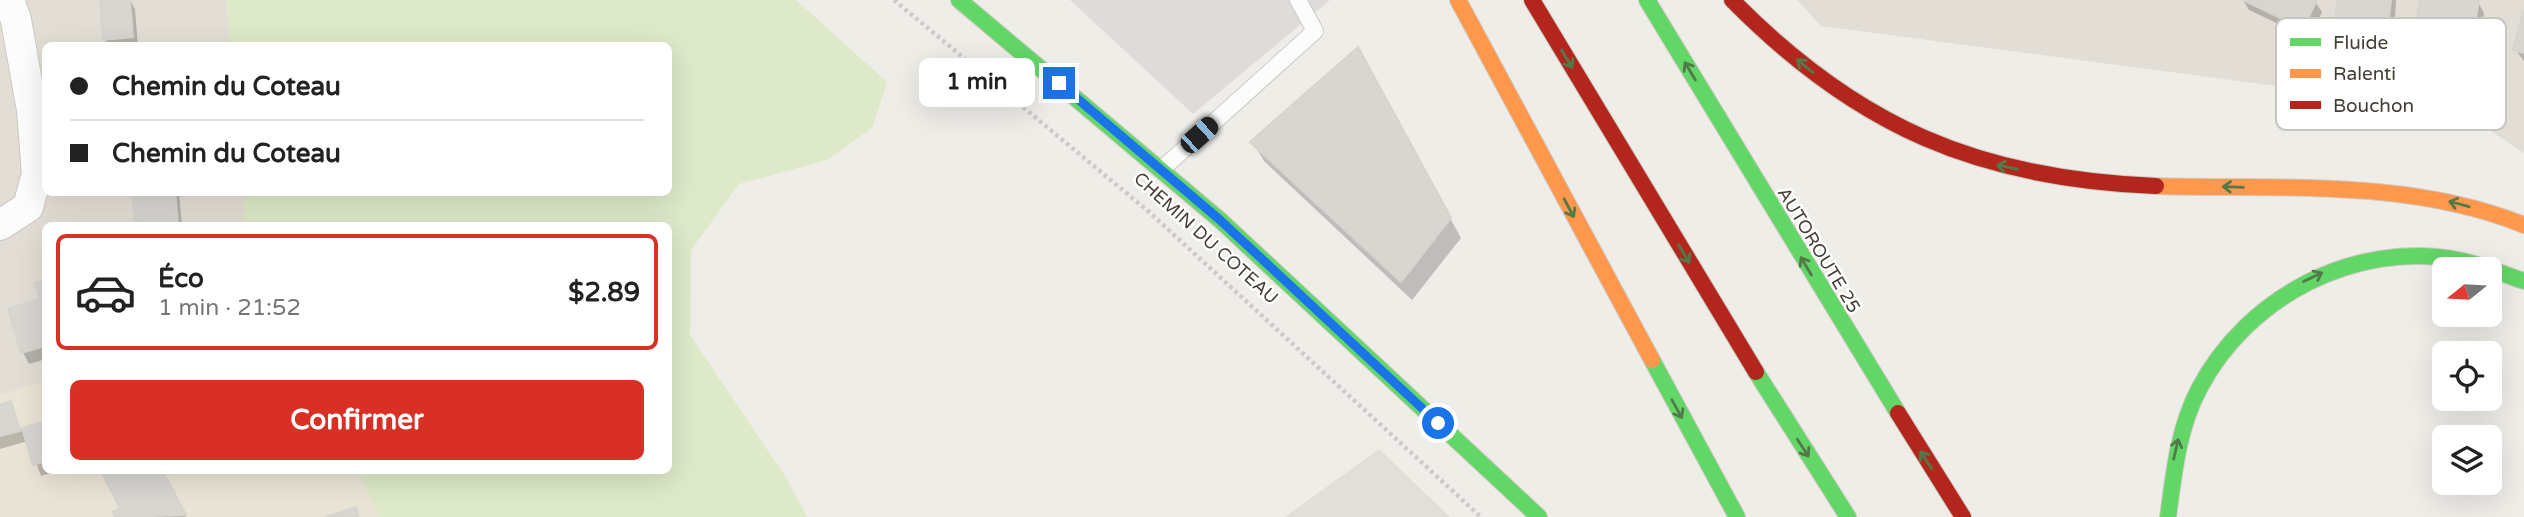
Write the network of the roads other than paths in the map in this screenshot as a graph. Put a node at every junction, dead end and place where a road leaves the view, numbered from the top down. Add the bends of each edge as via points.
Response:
1 (9, 0) edge
2 (959, 0) edge
3 (1298, 0) edge
4 (1458, 0) edge
5 (1532, 0) edge
6 (1647, 0) edge
7 (1732, 0) edge
8 (1162, 169) junction
9 (0, 225) edge
10 (2524, 225) edge
11 (2524, 281) edge
12 (1539, 517) edge
13 (1737, 517) edge
14 (1848, 517) edge
15 (1963, 517) edge
16 (2168, 517) edge

1 - 9 street via 32,110 37,174 28,207
2 - 8 main road, CHEMIN DU COTEAU
3 - 8 lane via 1315,31
4 -> 13 main road
5 -> 14 main road
15 -> 6 main road, AUTOROUTE 25
10 -> 7 main road via 2454,202 2421,197 2372,191 2086,180 1964,156 1881,119 1843,94
8 - 12 main road, CHEMIN DU COTEAU
16 -> 11 main road via 2172,467 2193,401 2226,346 2270,303 2326,271 2387,256 2467,262

